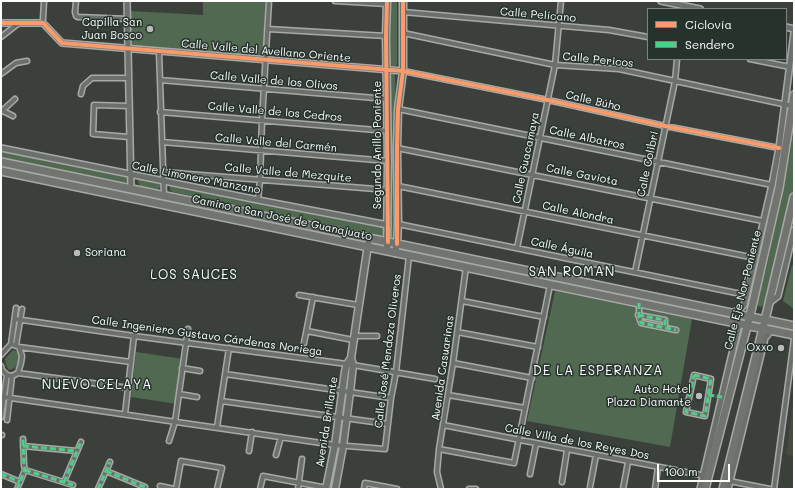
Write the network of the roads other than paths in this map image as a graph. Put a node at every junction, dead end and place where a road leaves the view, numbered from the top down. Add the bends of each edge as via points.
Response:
1 (44, 1) edge
2 (76, 1) edge
3 (127, 1) edge
4 (269, 1) edge
5 (336, 1) edge
6 (403, 1) edge
7 (561, 1) edge
8 (662, 1) edge
9 (387, 2) edge
10 (681, 7) edge
11 (403, 12) junction
12 (128, 19) junction
13 (43, 21) junction
14 (1, 22) edge
15 (19, 23) junction
16 (559, 26) junction
17 (268, 29) junction
18 (403, 33) junction
19 (794, 33) edge
20 (386, 36) junction
21 (1, 37) edge
22 (647, 37) edge
23 (127, 49) junction
24 (159, 52) junction
25 (265, 60) junction
26 (677, 60) edge
27 (754, 60) edge
28 (27, 61) dead end
29 (555, 65) junction
30 (790, 68) junction
31 (387, 70) junction
32 (403, 71) junction
33 (1, 74) edge
34 (128, 78) junction
35 (160, 80) junction
36 (675, 81) junction
37 (264, 90) junction
38 (81, 94) dead end
39 (794, 94) edge
40 (15, 99) dead end
41 (387, 100) junction
42 (548, 100) junction
43 (785, 105) junction
44 (129, 106) junction
45 (792, 106) junction
46 (398, 109) junction
47 (2, 110) edge
48 (160, 112) junction
49 (13, 116) dead end
50 (262, 120) junction
51 (665, 126) junction
52 (388, 131) junction
53 (129, 136) junction
54 (540, 137) junction
55 (162, 142) junction
56 (1, 148) edge
57 (397, 148) junction
58 (779, 148) junction
59 (261, 150) junction
60 (388, 161) junction
61 (1, 162) edge
62 (657, 162) junction
63 (1, 171) edge
64 (163, 172) junction
65 (131, 175) junction
66 (532, 175) junction
67 (260, 180) junction
68 (164, 181) junction
69 (772, 185) junction
70 (398, 186) junction
71 (131, 189) junction
72 (388, 190) junction
73 (164, 195) junction
74 (794, 197) edge
75 (650, 198) junction
76 (258, 200) junction
77 (524, 211) junction
78 (763, 221) junction
79 (398, 224) junction
80 (388, 225) junction
81 (794, 230) edge
82 (642, 236) junction
83 (369, 238) junction
84 (388, 242) junction
85 (397, 244) junction
86 (367, 247) junction
87 (517, 248) junction
88 (387, 251) junction
89 (395, 253) junction
90 (409, 256) junction
91 (755, 258) junction
92 (466, 267) junction
93 (634, 272) junction
94 (550, 285) junction
95 (299, 295) dead end
96 (746, 295) junction
97 (313, 297) junction
98 (462, 302) junction
99 (639, 303) junction
100 (769, 303) junction
101 (358, 305) junction
102 (16, 308) dead end
103 (22, 310) dead end
104 (731, 313) junction
105 (638, 315) junction
106 (749, 316) junction
107 (544, 318) junction
108 (17, 319) junction
109 (765, 320) junction
110 (743, 325) junction
111 (794, 326) edge
112 (665, 328) junction
113 (188, 329) dead end
114 (763, 329) junction
115 (676, 330) dead end
116 (307, 331) junction
117 (771, 331) junction
118 (457, 332) junction
119 (134, 336) junction
120 (377, 336) dead end
121 (794, 336) edge
122 (354, 338) junction
123 (794, 339) edge
124 (186, 342) junction
125 (11, 344) junction
126 (304, 344) dead end
127 (18, 346) junction
128 (538, 347) junction
129 (229, 348) junction
130 (1, 356) edge
131 (131, 362) junction
132 (453, 363) junction
133 (350, 364) junction
134 (1, 366) edge
135 (182, 368) junction
136 (200, 371) dead end
137 (18, 372) junction
138 (396, 372) junction
139 (225, 374) junction
140 (7, 375) junction
141 (12, 376) junction
142 (532, 378) junction
143 (435, 379) dead end
144 (128, 388) junction
145 (342, 392) junction
146 (350, 392) junction
147 (179, 394) junction
148 (448, 395) junction
149 (708, 395) joint
150 (4, 397) junction
151 (197, 397) dead end
152 (9, 398) junction
153 (391, 398) junction
154 (221, 401) junction
155 (525, 408) junction
156 (125, 414) junction
157 (1, 417) edge
158 (339, 418) junction
159 (346, 419) junction
160 (7, 420) dead end
161 (176, 422) junction
162 (388, 424) junction
163 (443, 425) junction
164 (218, 428) junction
165 (252, 432) junction
166 (281, 437) junction
167 (23, 439) dead end
168 (519, 440) junction
169 (169, 441) dead end
170 (81, 442) dead end
171 (536, 444) junction
172 (335, 445) junction
173 (23, 446) junction
174 (343, 446) junction
175 (439, 449) junction
176 (249, 450) dead end
177 (568, 450) junction
178 (77, 451) junction
179 (276, 455) dead end
180 (596, 455) junction
181 (302, 459) dead end
182 (110, 462) dead end
183 (628, 462) junction
184 (658, 467) junction
185 (25, 470) junction
186 (106, 471) junction
187 (1, 474) edge
188 (530, 474) dead end
189 (705, 476) junction
190 (729, 481) junction
191 (20, 482) junction
192 (64, 482) junction
193 (562, 482) dead end
194 (299, 483) junction
195 (138, 484) junction
196 (73, 485) dead end
197 (160, 486) dead end
198 (145, 487) dead end
199 (590, 487) dead end
200 (326, 488) edge
201 (17, 489) edge
202 (98, 489) edge
203 (135, 489) edge
204 (175, 489) edge
205 (217, 489) edge
206 (260, 489) edge
207 (298, 489) edge
208 (334, 489) edge
209 (364, 489) edge
210 (397, 489) edge
211 (441, 489) edge
212 (469, 489) edge
213 (476, 489) edge
214 (623, 489) edge
215 (655, 489) edge
216 (700, 489) edge
217 (705, 489) edge
218 (724, 489) edge
219 (728, 489) edge
220 (770, 489) edge
221 (774, 489) edge

1 - 13 street
2 - 12 street via 78,17
3 - 12 street
4 - 17 street
5 - 9 street
6 - 11 main road, Segundo Anillo Poniente
7 - 16 street, Calle Guacamaya
8 - 10 street
9 - 20 main road, Segundo Anillo Poniente
11 - 16 street, Calle Pelícano
11 - 18 main road, Segundo Anillo Poniente
12 - 23 street
13 - 15 street
13 - 23 street, Calle Valle del Avellano Oriente via 62,43
14 - 15 street
15 - 21 street
16 - 22 street, Calle Pelícano via 610,30
16 - 29 street, Calle Guacamaya
17 - 20 street
17 - 25 street
18 - 29 street, Calle Pericos
18 - 32 main road, Segundo Anillo Poniente
19 - 30 street
20 - 31 main road, Segundo Anillo Poniente
23 - 24 street, Calle Valle del Avellano Oriente
23 - 34 street
24 - 25 street, Calle Valle del Avellano Oriente
24 - 35 street
25 - 31 street, Calle Valle del Avellano Oriente
25 - 37 street
26 - 36 street, Calle Colibrí
27 - 30 street
28 - 33 street via 16,63
29 - 36 street, Calle Pericos via 612,68
29 - 42 street, Calle Guacamaya
30 - 43 street
31 - 32 street, Calle Valle del Avellano Oriente
31 - 41 main road, Segundo Anillo Poniente
32 - 42 street, Calle Búho
32 - 46 main road, Segundo Anillo Poniente
34 - 38 street via 92,78 83,86
34 - 44 street
35 - 37 street, Calle Valle de los Olivos
35 - 48 street
36 - 43 street, Calle Pericos
36 - 51 street, Calle Colibrí
37 - 41 street, Calle Valle de los Olivos
37 - 50 street
39 - 45 main road, Calle Eje Nor-Poniente
40 - 47 street
41 - 52 main road, Segundo Anillo Poniente
42 - 51 street, Calle Búho
42 - 54 street, Calle Guacamaya
43 - 45 street, Calle Pericos
43 - 58 street
44 - 53 street
44 - 53 street via 94,105 93,134
45 - 106 main road, Calle Eje Nor-Poniente via 779,188
46 - 54 street, Calle Albatros
46 - 57 main road, Segundo Anillo Poniente
47 - 49 street
48 - 50 street, Calle Valle de los Cedros
48 - 55 street
50 - 52 street, Calle Valle de los Cedros
50 - 59 street
51 - 58 street, Calle Búho
51 - 62 street, Calle Colibrí
52 - 60 main road, Segundo Anillo Poniente
53 - 65 street
54 - 62 street, Calle Albatros
54 - 66 street, Calle Guacamaya
55 - 59 street, Calle Valle del Carmén
55 - 64 street
56 - 65 street, Calle Limonero Manzano
57 - 66 street, Calle Gaviota
57 - 70 main road, Segundo Anillo Poniente
58 - 69 street
59 - 60 street, Calle Valle del Carmén
59 - 67 street
60 - 72 main road, Segundo Anillo Poniente
61 - 71 main road, Camino a San José de Guanajuato
62 - 69 street, Calle Albatros
62 - 75 street, Calle Colibrí
63 - 86 main road, Camino a San José de Guanajuato
64 - 67 street, Calle Valle de Mezquite
64 - 68 street
65 - 68 street, Calle Limonero Manzano
65 - 71 street
66 - 75 street, Calle Gaviota
66 - 77 street, Calle Guacamaya
67 - 72 street, Calle Valle de Mezquite
67 - 76 street
68 - 73 street
68 - 76 street, Calle Limonero Manzano
69 - 78 street
70 - 77 street, Calle Alondra
70 - 79 main road, Segundo Anillo Poniente
71 - 73 main road, Camino a San José de Guanajuato
72 - 80 main road, Segundo Anillo Poniente
73 - 83 main road, Camino a San José de Guanajuato
74 - 100 main road
75 - 78 street, Calle Gaviota
75 - 82 street, Calle Colibrí
76 - 80 street, Calle Limonero Manzano
77 - 82 street, Calle Alondra
77 - 87 street, Calle Guacamaya
78 - 91 street
79 - 85 main road, Segundo Anillo Poniente
79 - 87 street, Calle Águila
80 - 84 main road, Segundo Anillo Poniente
81 - 100 street via 778,296
82 - 91 street, Calle Alondra
82 - 93 street, Calle Colibrí
83 - 84 main road, Camino a San José de Guanajuato
83 - 86 main road, Avenida Brillante
84 - 85 main road, Camino a San José de Guanajuato
84 - 88 main road, Segundo Anillo Poniente
85 - 89 main road, Segundo Anillo Poniente
85 - 104 main road, Camino a San José de Guanajuato
86 - 88 main road, Camino a San José de Guanajuato
86 - 101 main road, Avenida Brillante
87 - 93 street, Calle Águila
88 - 89 main road, Camino a San José de Guanajuato
89 - 90 main road, Camino a San José de Guanajuato
90 - 92 main road, Camino a San José de Guanajuato
90 - 138 street, Calle José Mendoza Oliveros
91 - 96 street
92 - 94 main road, Camino a San José de Guanajuato
92 - 98 street, Avenida Casuarinas
93 - 96 street, Calle Águila
94 - 99 main road, Camino a San José de Guanajuato
94 - 107 street
95 - 97 street
96 - 104 street via 744,305
97 - 101 street
97 - 116 street
98 - 107 street
98 - 118 street, Avenida Casuarinas
99 - 105 street
99 - 110 main road, Camino a San José de Guanajuato
100 - 109 main road
101 - 122 main road, Avenida Brillante
102 - 108 street
103 - 108 street
104 - 106 main road, Camino a San José de Guanajuato
105 - 112 street via 641,323
105 - 112 street via 665,320
106 - 109 main road, Camino a San José de Guanajuato
106 - 110 main road, Calle Eje Nor-Poniente
107 - 128 street
108 - 119 street, Calle Ingeniero Gustavo Cárdenas Noriega
108 - 125 street
108 - 127 street
109 - 111 main road, Camino a San José de Guanajuato
109 - 114 main road
110 - 114 main road, Camino a San José de Guanajuato
110 - 189 main road, Calle Eje Nor-Poniente
110 - 189 street via 719,397
112 - 115 street
113 - 124 street
114 - 117 main road, Camino a San José de Guanajuato
114 - 218 main road
116 - 122 street
116 - 126 street
117 - 121 main road, Camino a San José de Guanajuato
117 - 190 street via 765,338
118 - 128 street
118 - 132 street, Avenida Casuarinas
119 - 124 street, Calle Ingeniero Gustavo Cárdenas Noriega
119 - 131 street
120 - 122 street
122 - 133 main road, Avenida Brillante
123 - 221 street
124 - 129 street, Calle Ingeniero Gustavo Cárdenas Noriega
124 - 135 street
125 - 127 street
125 - 130 street
127 - 131 street
127 - 137 street via 22,363
128 - 142 street
129 - 133 street, Calle Ingeniero Gustavo Cárdenas Noriega
129 - 139 street
131 - 144 street
132 - 142 street
132 - 148 street, Avenida Casuarinas
133 - 138 street, Calle Ingeniero Gustavo Cárdenas Noriega
133 - 145 main road, Avenida Brillante
133 - 146 main road, Avenida Brillante
134 - 140 street
135 - 136 street
135 - 147 street
137 - 141 street
137 - 144 street
138 - 143 street, Calle Ingeniero Gustavo Cárdenas Noriega
138 - 153 street, Calle José Mendoza Oliveros
139 - 145 street
139 - 154 street
140 - 141 street
140 - 150 street
141 - 152 street
142 - 155 street
144 - 156 street
145 - 146 street
145 - 158 main road, Avenida Brillante
146 - 153 street
146 - 159 main road, Avenida Brillante
147 - 151 street
147 - 161 street
148 - 155 street
148 - 163 street, Avenida Casuarinas
149 - 149 street via 711,379 694,375 686,412 705,416
150 - 152 street
150 - 157 street
152 - 156 street
152 - 160 street
153 - 162 street, Calle José Mendoza Oliveros
154 - 158 street
154 - 164 street
155 - 168 street
156 - 161 street
158 - 159 street
158 - 172 main road, Avenida Brillante
159 - 162 street
159 - 174 main road, Avenida Brillante
161 - 164 street
161 - 169 street
162 - 174 street, Calle José Mendoza Oliveros via 385,449
163 - 168 street, Calle Villa de los Reyes Dos
163 - 175 street, Avenida Casuarinas
164 - 165 street
165 - 166 street
165 - 176 street
166 - 172 street
166 - 179 street
167 - 173 street
168 - 171 street, Calle Villa de los Reyes Dos
168 - 175 street via 514,463
170 - 178 street
171 - 177 street, Calle Villa de los Reyes Dos
171 - 188 street
172 - 174 street
172 - 200 main road, Avenida Brillante
173 - 178 street
173 - 185 street
174 - 208 main road, Avenida Brillante
175 - 211 street, Avenida Casuarinas via 437,472
177 - 180 street, Calle Villa de los Reyes Dos
177 - 193 street
178 - 192 street
180 - 183 street, Calle Villa de los Reyes Dos
180 - 199 street
181 - 194 street
182 - 186 street
183 - 184 street, Calle Villa de los Reyes Dos
183 - 214 street
184 - 189 street, Calle Villa de los Reyes Dos
184 - 215 street
185 - 191 street
185 - 192 street
186 - 195 street
186 - 202 street
187 - 191 street
189 - 216 street
189 - 217 main road, Calle Eje Nor-Poniente
190 - 219 street
190 - 220 street
191 - 201 street
192 - 196 street
194 - 200 street
194 - 206 street via 263,476
194 - 207 street
195 - 198 street
195 - 203 street
197 - 204 street
204 - 205 street via 181,461 222,468
209 - 210 street via 365,483
212 - 213 street

